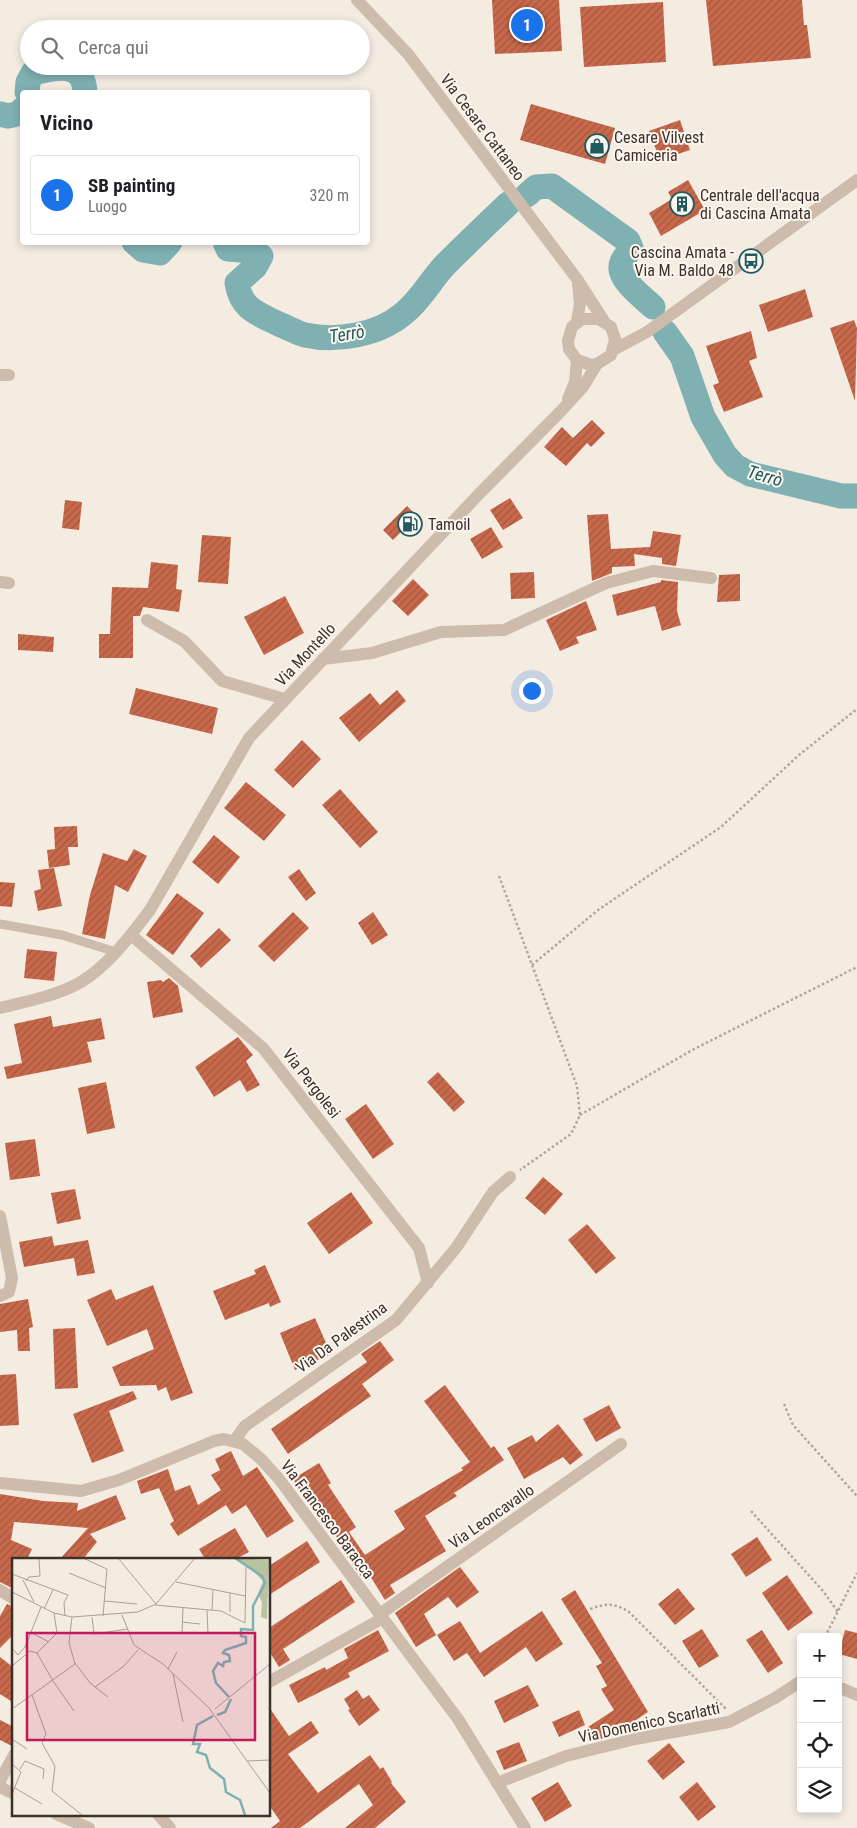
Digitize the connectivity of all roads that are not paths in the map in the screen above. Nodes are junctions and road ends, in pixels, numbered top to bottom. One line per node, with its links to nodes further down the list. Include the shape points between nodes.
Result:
1 (357, 0): 3 (street, Via Cesare Cattaneo, via 408,54)
2 (857, 180): 6 (street, Via Montello)
3 (577, 279): 4 (street, via 580,304); 5 (street, Via Cesare Cattaneo)
4 (577, 321): 5 (street, via 588,318); 8 (street, via 568,341)
5 (608, 324): 6 (street, via 628,332); 7 (street, via 615,339)
6 (647, 332): 7 (street, Via Montello)
7 (613, 350): 9 (street, Via Montello)
8 (576, 360): 9 (street); 10 (street, Via Montello, via 575,382)
9 (597, 364): 10 (street, Via Montello, via 583,387)
10 (560, 412): 13 (street, Via Montello)
11 (711, 578): 13 (street, via 653,571 606,583 504,630 441,632 372,653)
12 (147, 620): 14 (street, via 184,641 222,681)
13 (323, 660): 14 (street, Via Montello)
14 (286, 699): 16 (street, Via Montello, via 243,747 150,910)
15 (0, 924): 17 (lane, via 62,934)
16 (131, 935): 17 (street, Via Montello); 21 (street, Via Pergolesi, via 264,1048 418,1248)
17 (116, 952): 18 (street, Via Montello, via 82,982)
18 (0, 1008)
19 (510, 1177): 21 (street, Via Da Palestrina, via 493,1192)
20 (0, 1216): 22 (street, via 12,1278 9,1292)
21 (428, 1283): 23 (street, Via Da Palestrina, via 396,1320 245,1426)
22 (0, 1296)
23 (235, 1440): 25 (street, via 214,1441 119,1480 81,1491); 28 (street, Via Francesco Baracca, via 261,1459 279,1479)
24 (621, 1444): 28 (street, Via Leoncavallo)
25 (0, 1483)
26 (0, 1590): 27 (street)
27 (12, 1598)
28 (382, 1616): 29 (street, Via Leoncavallo); 35 (street, Via Francesco Baracca, via 458,1719)
29 (270, 1681)
30 (797, 1684): 35 (street, Via Domenico Scarlatti, via 730,1722 635,1739 566,1756)
31 (842, 1688): 32 (street)
32 (857, 1694)
33 (12, 1759): 34 (street)
34 (0, 1781)
35 (497, 1783): 42 (street, Via Francesco Baracca)
36 (0, 1787): 37 (street)
37 (12, 1793)
38 (61, 1816): 40 (street)
39 (160, 1816): 41 (street)
40 (89, 1828)
41 (170, 1828)
42 (525, 1828)

